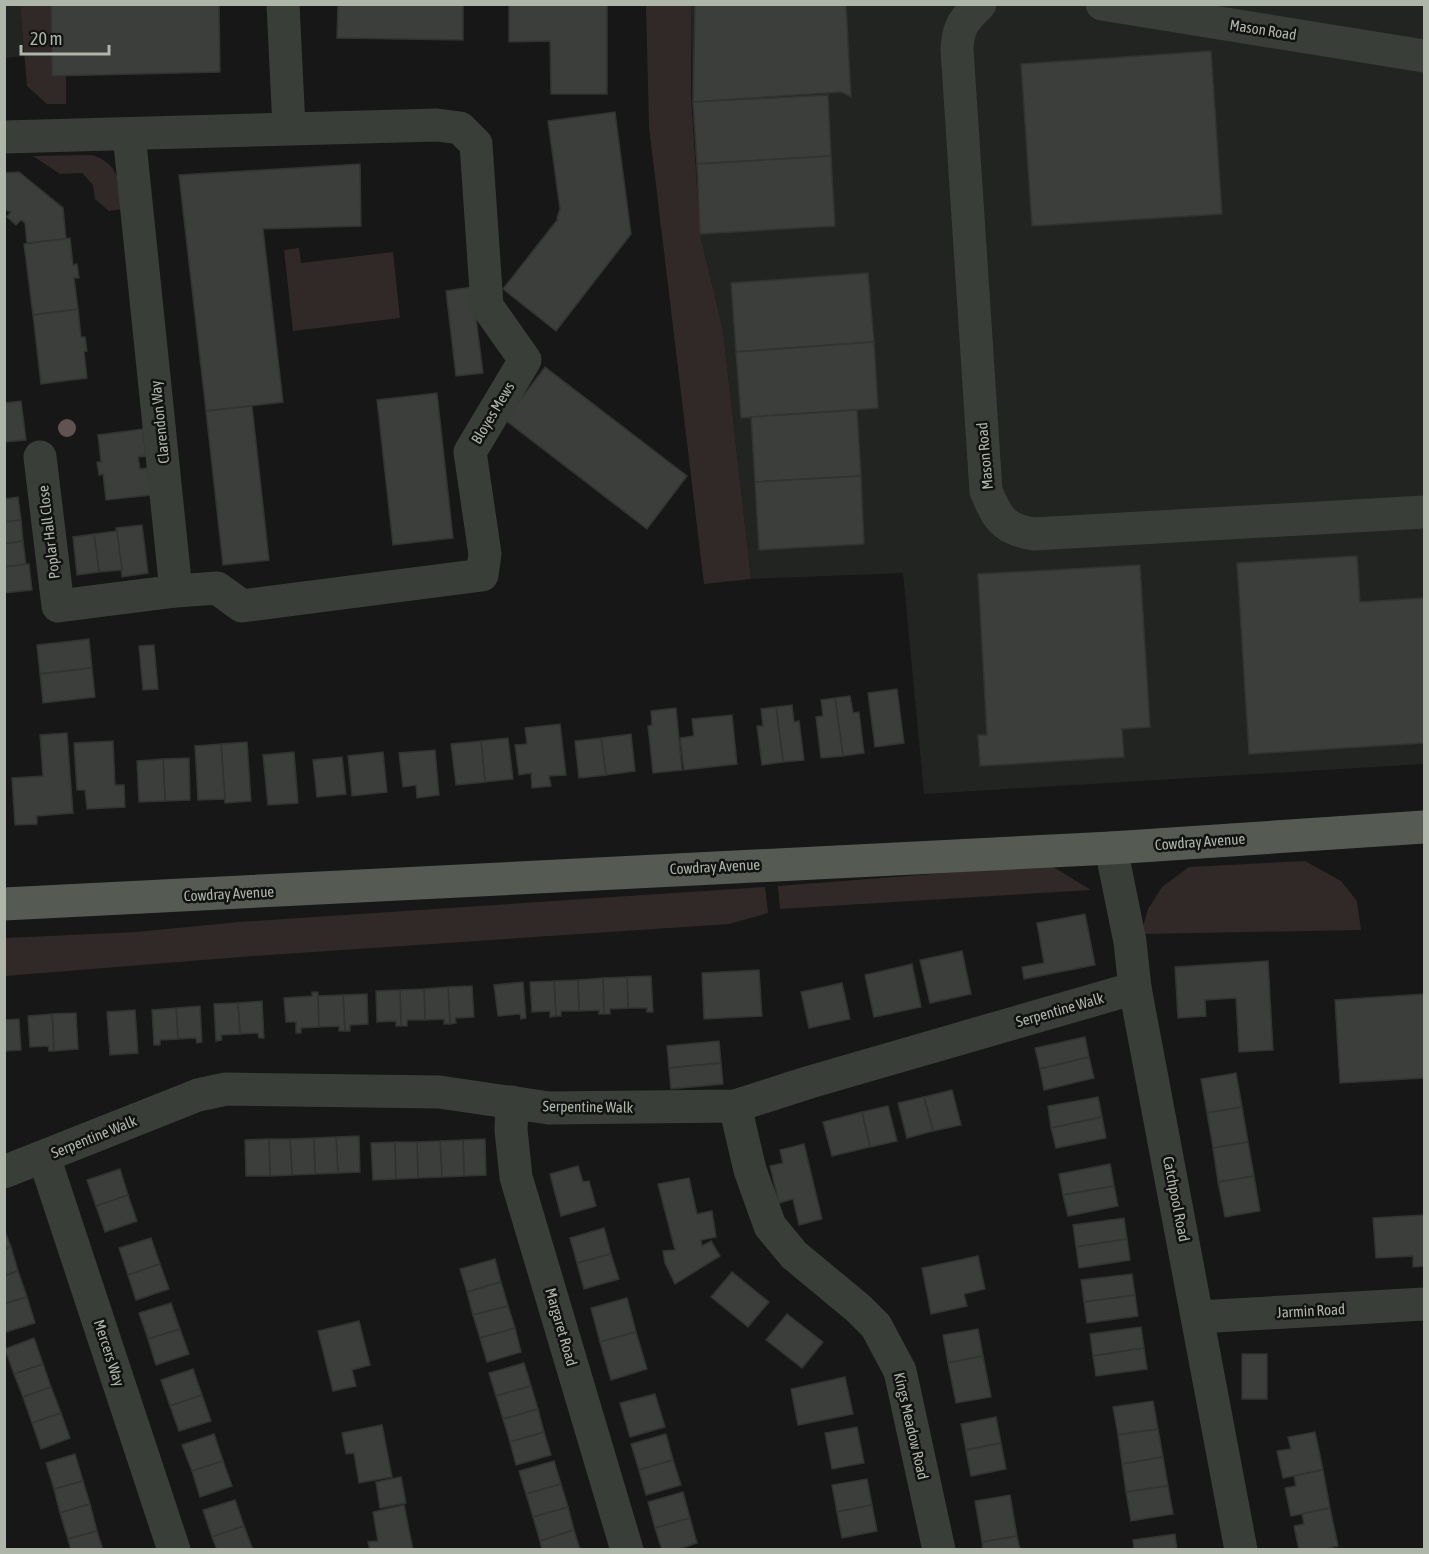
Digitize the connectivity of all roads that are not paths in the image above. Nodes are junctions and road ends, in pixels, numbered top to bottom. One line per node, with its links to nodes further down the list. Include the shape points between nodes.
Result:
1 (283, 4): 5 (street)
2 (980, 4): 9 (street, Mason Road, via 958,32 957,49 986,491 997,517 1018,531 1034,534)
3 (1102, 4): 4 (street, Mason Road)
4 (1425, 56)
5 (289, 128): 6 (street); 10 (street, Bloyes Mews, via 437,124 460,128 476,144 487,306 525,360 470,452 484,554 482,575 242,606 218,588)
6 (129, 134): 7 (street); 10 (street, Clarendon Way)
7 (4, 137)
8 (40, 457): 10 (street, Poplar Hall Close, via 58,606)
9 (1425, 512)
10 (176, 591)
11 (1425, 827): 12 (main road, Cowdray Avenue)
12 (1111, 848): 13 (main road, Cowdray Avenue); 14 (street, Catchpool Road)
13 (4, 904)
14 (1136, 988): 16 (street, Serpentine Walk); 20 (street, Catchpool Road)
15 (512, 1102): 16 (street, Serpentine Walk, via 549,1108); 17 (street, Serpentine Walk, via 439,1092 226,1089 198,1095); 22 (street, Margaret Road, via 516,1177)
16 (735, 1106): 23 (street, Kings Meadow Road, via 750,1170 770,1226 794,1255 876,1326 900,1371)
17 (44, 1156): 18 (street, Serpentine Walk); 21 (street, Mercers Way)
18 (4, 1173)
19 (1425, 1304): 20 (street, Jarmin Road)
20 (1198, 1317): 24 (street, Catchpool Road)
21 (174, 1550)
22 (627, 1550)
23 (939, 1550)
24 (1241, 1550)

